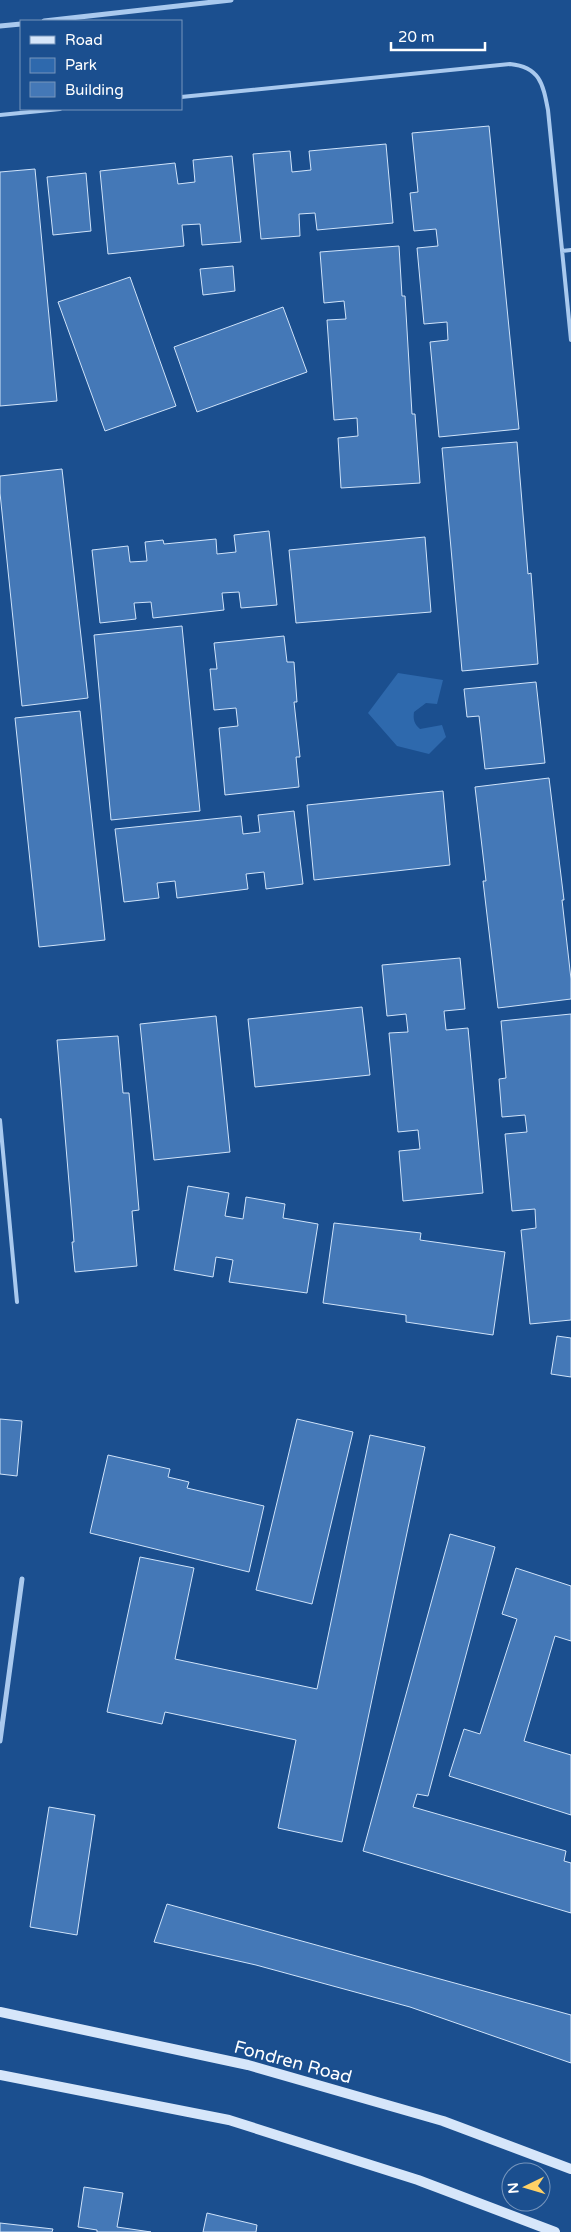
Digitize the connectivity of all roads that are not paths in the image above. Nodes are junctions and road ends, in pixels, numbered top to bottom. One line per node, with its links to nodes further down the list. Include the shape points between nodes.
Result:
1 (231, 0): 2 (street)
2 (53, 20)
3 (20, 24): 4 (street)
4 (0, 26)
5 (182, 97): 9 (lane, via 522,65 534,71 541,81 548,110)
6 (50, 110): 7 (lane)
7 (0, 115)
8 (571, 250): 9 (lane)
9 (562, 251): 10 (lane)
10 (571, 340)
11 (0, 1120): 12 (lane)
12 (17, 1302)
13 (22, 1579): 14 (street)
14 (0, 1741)
15 (0, 2012): 17 (main road, Fondren Road, via 248,2065 443,2120)
16 (0, 2075): 18 (main road, via 229,2120 418,2180)
17 (571, 2169)
18 (555, 2232)

